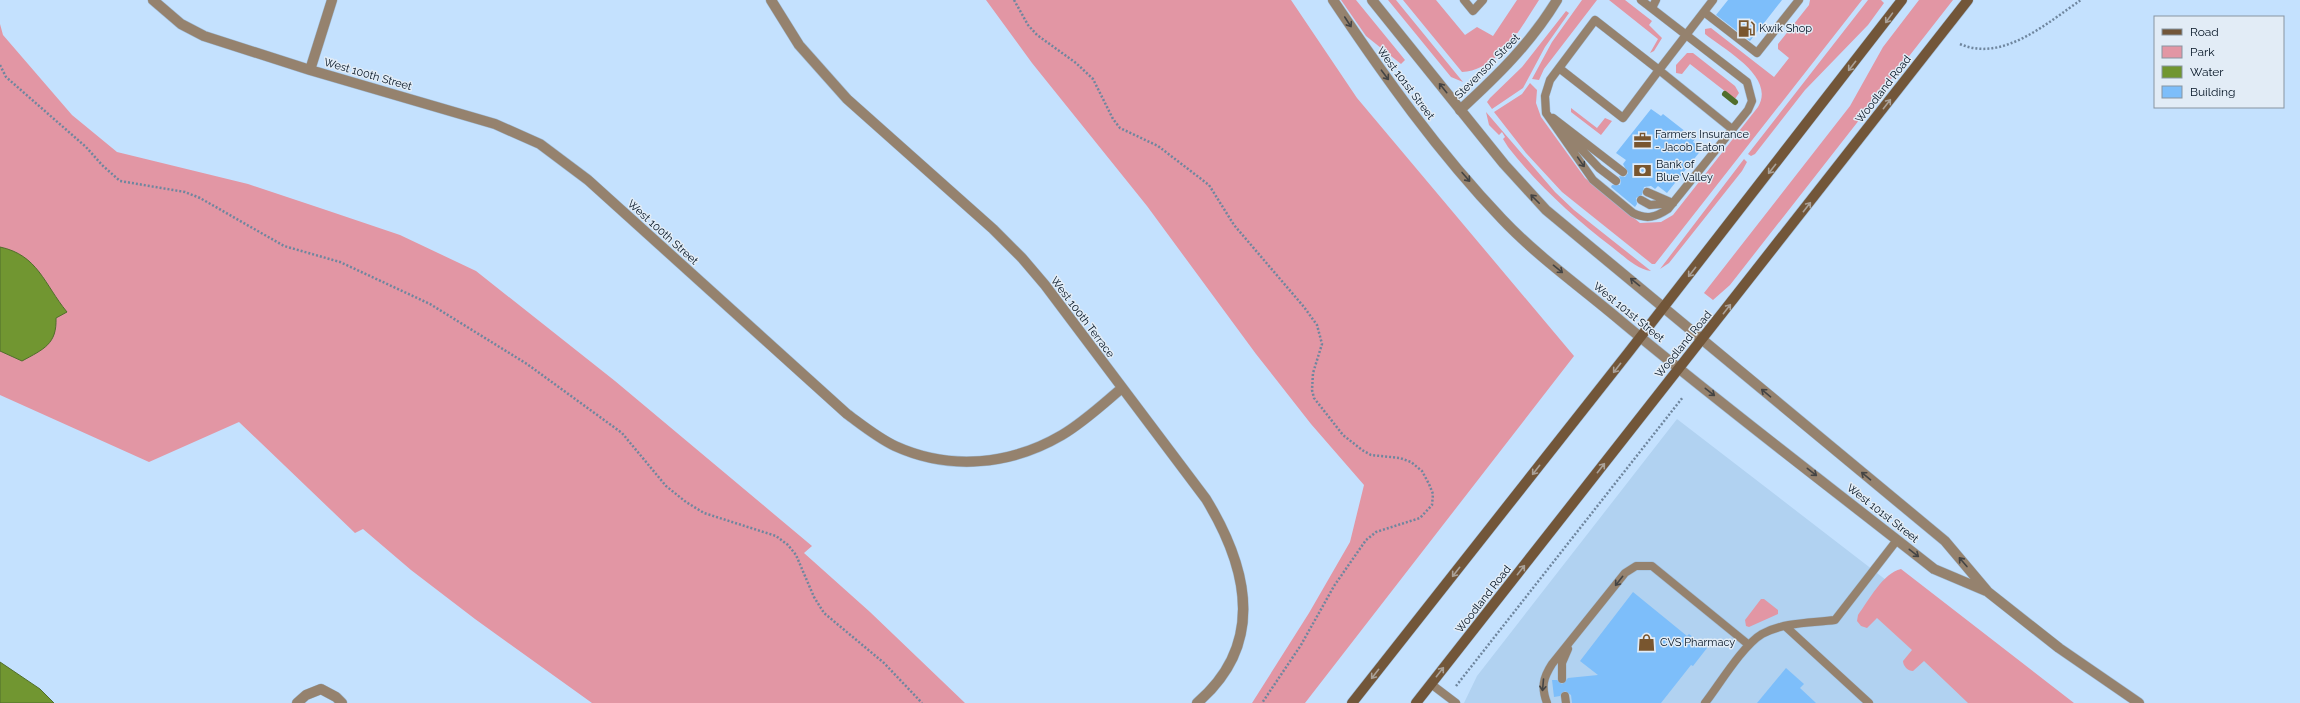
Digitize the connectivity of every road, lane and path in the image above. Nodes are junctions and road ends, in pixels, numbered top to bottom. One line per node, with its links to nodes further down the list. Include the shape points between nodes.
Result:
1 (153, 0): 23 (street, West 100th Street, via 181,24 204,36)
2 (332, 0): 23 (street)
3 (771, 0): 37 (street, West 100th Terrace, via 799,45 842,94 1022,258)
4 (1014, 0): 51 (path, via 1037,36 1076,63 1093,79 1120,128 1158,146 1209,185 1234,225 1304,307 1317,325 1322,344 1313,373 1314,398 1343,436 1372,454 1411,462 1422,471 1430,484 1433,494 1432,505 1420,518 1376,532 1366,540 1334,586 1301,645)
5 (1333, 0): 34 (street, West 101st Street, one-way to 34, via 1362,44 1438,146 1502,219 1534,250)
6 (1372, 0): 25 (street, West 101st Street, one-way to 6)
7 (1464, 0): 8 (lane, via 1473,11)
8 (1482, 0)
9 (1557, 0): 25 (street, Stevenson Street, via 1528,43)
10 (1641, 0): 17 (lane)
11 (1656, 0): 17 (lane)
12 (1713, 0): 18 (lane)
13 (1799, 0): 18 (lane, via 1757,53)
14 (1902, 0): 33 (main road, one-way to 33)
15 (1968, 0): 35 (main road, Woodland Road, one-way to 15)
16 (2081, 0): 20 (path, via 2031,33 2009,44 1970,48)
17 (1652, 8): 19 (lane)
18 (1704, 12): 19 (lane)
19 (1686, 35): 24 (lane); 27 (lane, via 1747,82 1752,101)
20 (1960, 44)
21 (0, 66): 49 (path, via 6,77 86,147 120,181 185,192 284,246 340,262 430,304 527,364 622,433 666,486 686,502 710,515 776,536 796,555 814,597 824,613 884,663)
22 (1559, 68): 24 (lane, via 1623,118); 24 (lane, via 1595,20); 26 (lane, via 1545,96)
23 (310, 70): 37 (street, West 100th Street, via 495,124 540,144 588,180 847,414 895,446 926,456 958,462 1010,457 1062,434 1085,419)
24 (1659, 70): 27 (lane)
25 (1460, 110): 33 (street, West 101st Street, one-way to 25, via 1546,210 1525,189)
26 (1546, 113): 28 (lane); 29 (lane, via 1599,168); 32 (lane, one-way to 32, via 1594,180 1633,213 1650,218 1660,214)
27 (1732, 129): 32 (lane)
28 (1623, 172)
29 (1616, 181)
30 (1647, 192): 32 (lane)
31 (1641, 200): 32 (lane, via 1650,205)
32 (1673, 203)
33 (1664, 308): 34 (main road); 35 (street, West 101st Street)
34 (1640, 337): 36 (street, West 101st Street); 52 (main road, one-way to 52)
35 (1702, 340): 36 (main road, Woodland Road); 40 (street, West 101st Street, one-way to 35, via 1945,541)
36 (1679, 368): 39 (street, West 101st Street, one-way to 39); 45 (main road, Woodland Road, one-way to 36)
37 (1122, 388): 50 (street, West 100th Terrace, via 1206,499 1222,526 1234,554 1243,606 1241,634 1234,657 1224,676)
38 (1683, 397): 46 (path)
39 (1897, 540): 40 (street, West 101st Street, one-way to 40, via 1934,569); 41 (lane, via 1835,620)
40 (1988, 592): 58 (street, West 101st Street, via 2059,648)
41 (1785, 626): 43 (lane, via 1762,634); 57 (lane)
42 (1571, 641): 43 (lane, one-way to 42, via 1652,566 1636,566 1625,573); 44 (lane, via 1562,663); 55 (lane, one-way to 55, via 1544,677 1543,692)
43 (1749, 645): 56 (lane)
44 (1562, 679)
45 (1431, 684): 46 (lane); 53 (main road, Woodland Road)
46 (1448, 697): 54 (lane)
47 (297, 703): 48 (street, via 306,695 321,690)
48 (342, 703)
49 (922, 703)
50 (1197, 703)
51 (1262, 703)
52 (1352, 703)
53 (1416, 703)
54 (1456, 703)
55 (1547, 703)
56 (1705, 703)
57 (1868, 703)
58 (2139, 703)

